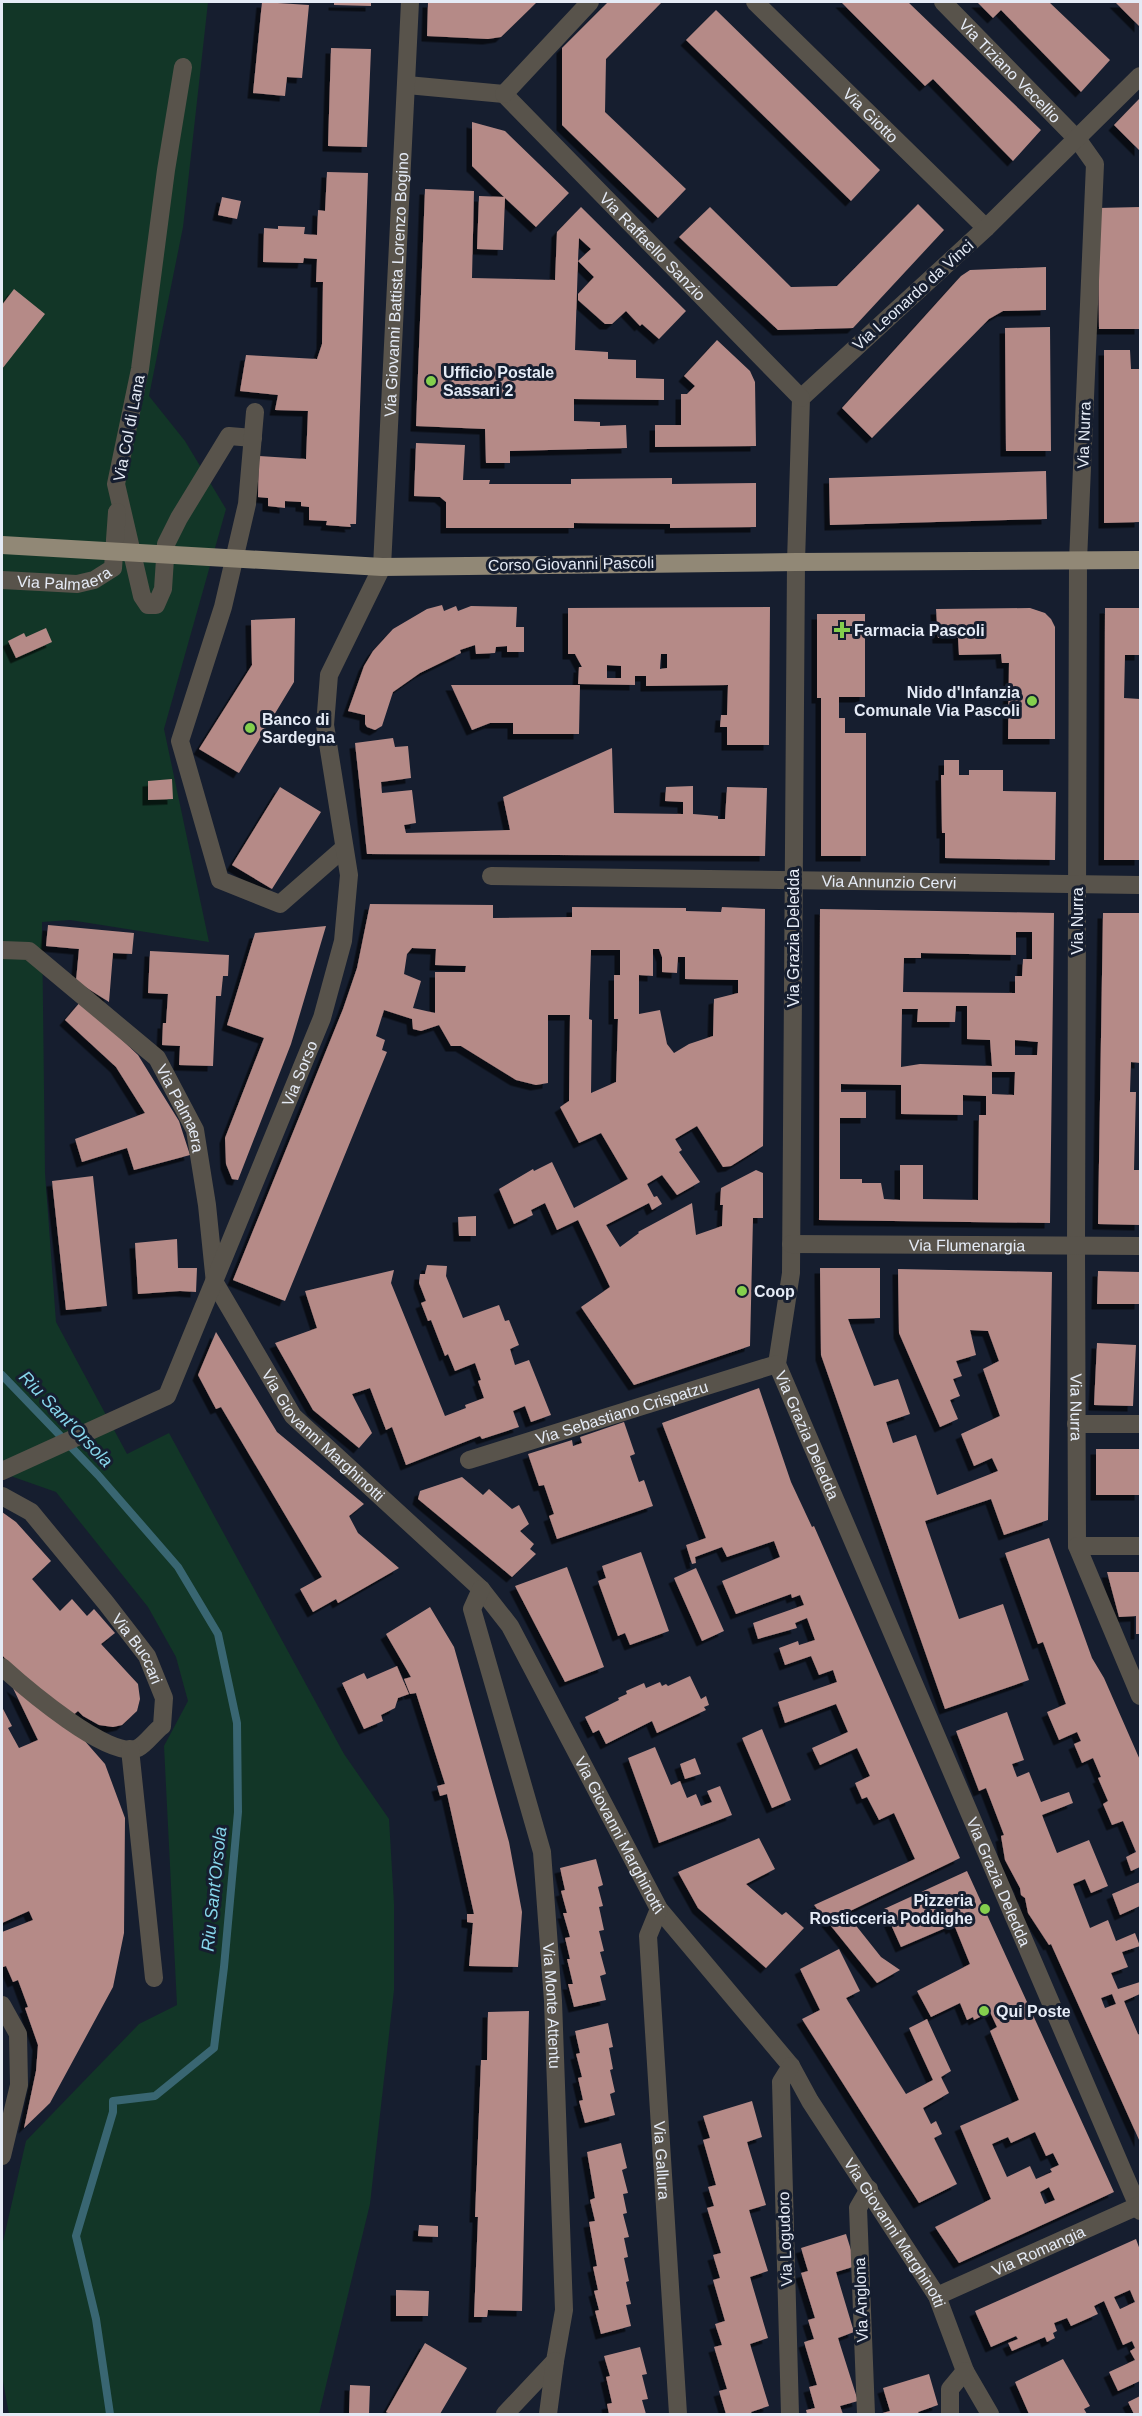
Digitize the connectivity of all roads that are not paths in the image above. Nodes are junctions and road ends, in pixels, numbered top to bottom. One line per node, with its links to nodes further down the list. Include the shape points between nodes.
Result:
1 (410, 2): 7 (street, Via Giovanni Battista Lorenzo Bogino)
2 (590, 2): 8 (street)
3 (755, 2): 10 (street, Via Giotto)
4 (943, 2): 9 (street, Via Tiziano Vecellio)
5 (183, 66): 14 (street, Via Col di Lana, via 140,369)
6 (1140, 76): 9 (street, Via Leonardo da Vinci)
7 (407, 85): 8 (street); 19 (street, Via Giovanni Battista Lorenzo Bogino)
8 (504, 94): 11 (street, Via Raffaello Sanzio)
9 (1078, 140): 10 (street, Via Leonardo da Vinci); 17 (street, Via Nurra, via 1095,164)
10 (986, 228): 11 (street, Via Leonardo da Vinci)
11 (801, 398): 18 (street)
12 (255, 412): 13 (street)
13 (253, 438): 14 (street, Via Col di Lana, via 229,436 179,518 166,544 163,589 156,605 148,605 142,596); 21 (street, via 247,504 224,607 180,741 220,880 280,904)
14 (116, 484): 20 (street, Via Palmaera, via 112,568 94,580 77,584)
15 (2, 546): 19 (main road, Corso Giovanni Pascoli)
16 (1140, 560): 17 (main road, Corso Giovanni Pascoli)
17 (1078, 561): 18 (main road, Corso Giovanni Pascoli); 24 (street, Via Nurra)
18 (795, 562): 19 (main road, Corso Giovanni Pascoli); 23 (street, Via Grazia Deledda)
19 (382, 567): 21 (street, Via Sorso, via 329,675 325,725)
20 (2, 580)
21 (345, 848): 30 (street, Via Sorso, via 349,875 343,941 322,1018)
22 (491, 876): 23 (street, Via Annunzio Cervi)
23 (793, 880): 24 (street, Via Annunzio Cervi); 27 (street, Via Grazia Deledda)
24 (1077, 884): 25 (street, Via Annunzio Cervi); 28 (street, Via Nurra)
25 (1140, 885)
26 (2, 950): 30 (street, Via Palmaera, via 29,951 157,1058 195,1130)
27 (791, 1244): 28 (street, Via Flumenargia); 31 (street, Via Grazia Deledda, via 791,1274)
28 (1076, 1245): 29 (street, Via Flumenargia); 32 (street, Via Nurra)
29 (1140, 1246)
30 (215, 1283): 35 (street, Via Sorso, via 167,1395); 39 (street, Via Giovanni Marghinotti, via 293,1416)
31 (777, 1364): 34 (street, Via Sebastiano Crispatzu); 49 (street, Via Grazia Deledda)
32 (1076, 1424): 33 (street); 37 (street, Via Nurra)
33 (1140, 1424)
34 (469, 1460)
35 (2, 1471)
36 (2, 1496): 42 (street, Via Buccari, via 31,1512 147,1656 164,1698 162,1726 137,1749)
37 (1077, 1546): 38 (street); 41 (street, Via Nurra)
38 (1140, 1546)
39 (481, 1589): 43 (street, Via Giovanni Marghinotti, via 510,1626); 51 (street, Via Monte Attentu, via 472,1609 542,1852 553,2001 564,2310)
40 (2, 1667): 42 (street, via 88,1735 121,1750)
41 (1140, 1696)
42 (130, 1749): 44 (street)
43 (659, 1909): 46 (street, Via Giovanni Marghinotti); 55 (street, Via Gallura, via 648,1936)
44 (154, 1978)
45 (2, 2005): 47 (street, via 18,2034 19,2085)
46 (791, 2066): 48 (street, Via Giovanni Marghinotti); 56 (street, Via Logudoro, via 781,2082)
47 (2, 2156)
48 (869, 2189): 50 (street, Via Giovanni Marghinotti); 57 (street, Via Anglona, via 858,2208)
49 (1140, 2208): 50 (street, Via Romangia)
50 (937, 2296): 52 (street, Via Giovanni Marghinotti)
51 (555, 2361): 53 (street); 54 (street, Via Monte Attentu)
52 (965, 2371): 58 (street, via 950,2389); 59 (street, Via Giovanni Marghinotti)
53 (505, 2415)
54 (548, 2415)
55 (678, 2415)
56 (790, 2415)
57 (866, 2415)
58 (950, 2415)
59 (990, 2415)

